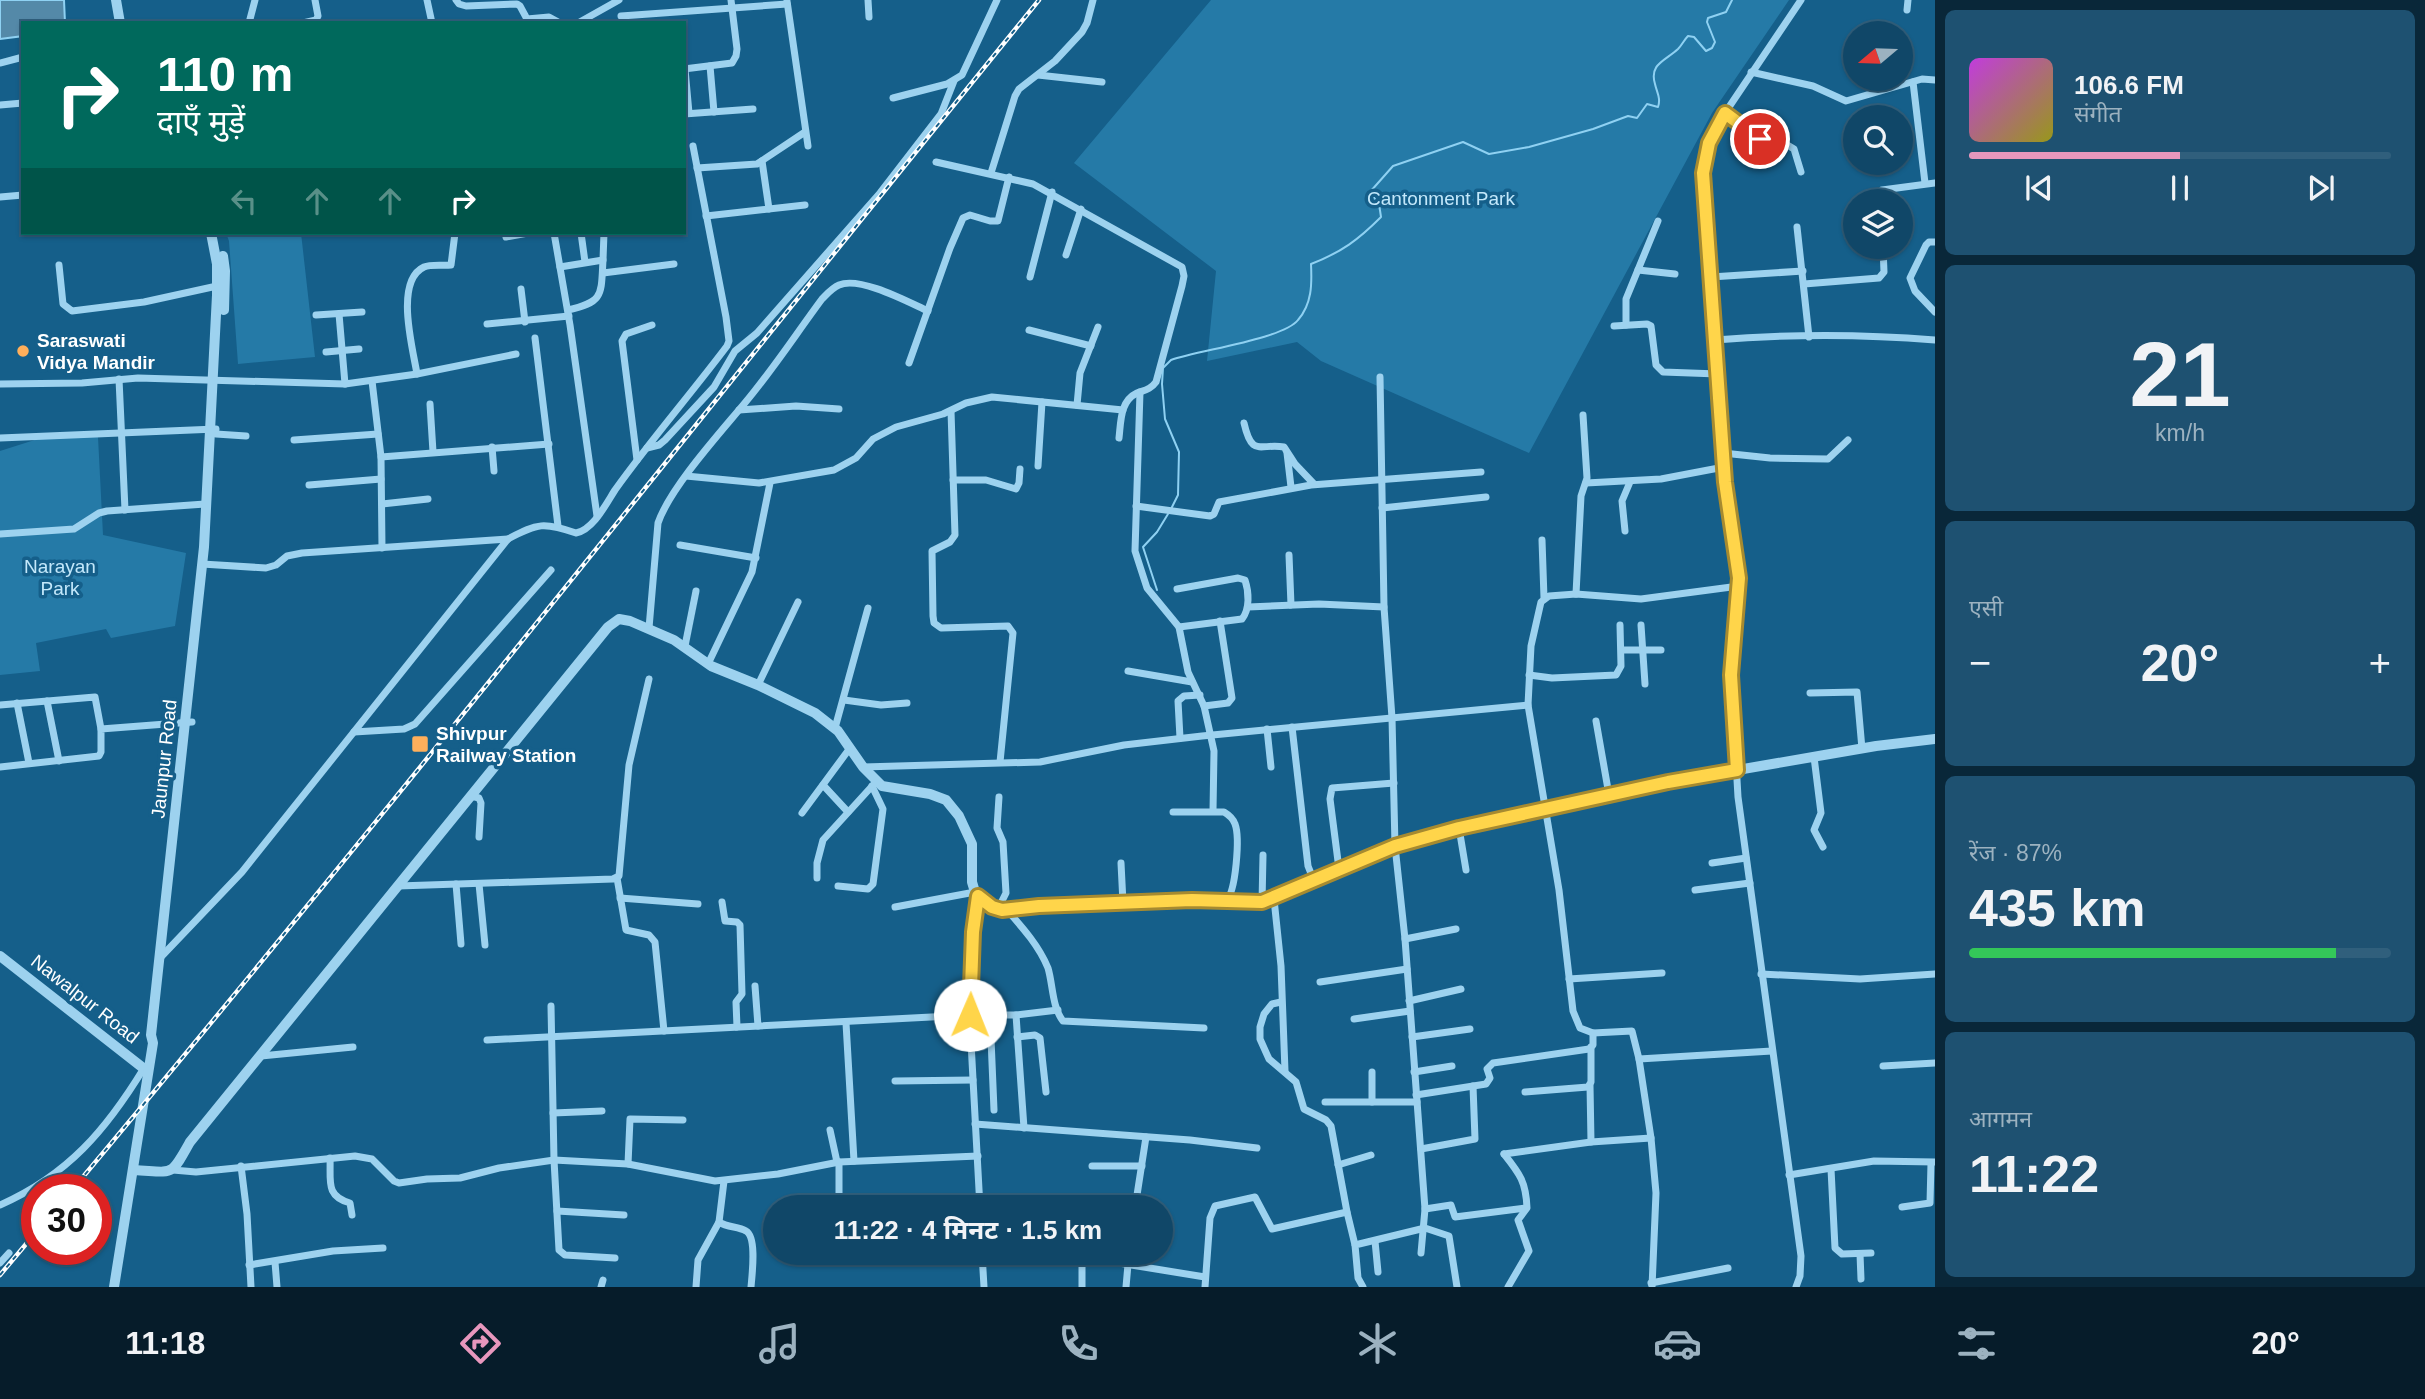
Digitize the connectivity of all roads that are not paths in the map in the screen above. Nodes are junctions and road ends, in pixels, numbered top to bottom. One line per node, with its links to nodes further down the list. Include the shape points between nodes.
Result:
1 (116, 0): 17 (street)
2 (255, 0): 18 (street)
3 (315, 0): 19 (street)
4 (427, 0): 20 (street)
5 (456, 0): 21 (street, via 466,6 517,4 527,19)
6 (619, 0): 16 (street); 22 (street)
7 (868, 0): 15 (street)
8 (997, 0): 30 (street)
9 (1093, 0): 28 (street, via 1082,33)
10 (1801, 0): 27 (street)
11 (1908, 0): 14 (street)
12 (787, 2): 13 (street); 41 (street)
13 (731, 3): 16 (street); 25 (street, via 736,56 732,63)
14 (1907, 10)
15 (869, 17)
16 (622, 19)
17 (120, 21)
18 (250, 21)
19 (317, 21)
20 (432, 21)
21 (556, 21)
22 (582, 21)
23 (21, 58): 24 (street)
24 (0, 63)
25 (710, 66): 26 (street); 38 (street)
26 (686, 69)
27 (1753, 69): 33 (street, via 1846,101); 39 (street)
28 (1037, 75): 31 (street); 48 (street, via 1015,96)
29 (1935, 80): 32 (street)
30 (954, 81): 34 (street); 138 (street, via 941,114 880,193 757,333 735,351 714,387 665,440)
31 (1102, 82)
32 (1913, 82): 50 (street)
33 (1881, 91)
34 (893, 98)
35 (21, 103): 36 (street)
36 (0, 105)
37 (752, 109): 38 (street)
38 (714, 112): 40 (street)
39 (1725, 113): 47 (street, via 1763,141 1779,140 1794,149); 83 (street, via 1709,143 1703,173)
40 (687, 114)
41 (805, 132): 42 (street); 44 (street)
42 (808, 145)
43 (686, 150): 46 (street, via 693,148)
44 (762, 161): 46 (street); 57 (street)
45 (936, 162): 48 (street)
46 (697, 168): 59 (street)
47 (1801, 172)
48 (991, 173): 49 (street)
49 (1009, 177): 53 (street); 87 (street, via 998,221 970,215 963,218)
50 (1926, 183): 51 (street); 52 (street)
51 (1935, 183)
52 (1888, 189)
53 (1052, 192): 58 (street); 82 (street)
54 (21, 195): 55 (street)
55 (0, 197)
56 (805, 205): 57 (street)
57 (769, 209): 59 (street)
58 (1081, 209): 71 (street); 118 (street, via 1184,271 1156,382)
59 (706, 216): 138 (street, via 729,344)
60 (1658, 220): 78 (street)
61 (1797, 227): 79 (street)
62 (211, 235): 85 (street)
63 (218, 235): 114 (street, via 225,271)
64 (455, 235): 110 (street, via 451,265 425,266 411,278 406,300)
65 (517, 235): 69 (street)
66 (554, 235): 77 (street)
67 (581, 235): 74 (street)
68 (604, 235): 73 (street)
69 (506, 237)
70 (1935, 242): 89 (street, via 1926,245 1910,278 1915,291)
71 (1066, 255)
72 (1883, 259): 84 (street, via 1879,278)
73 (603, 260): 74 (street); 80 (street)
74 (585, 262): 77 (street)
75 (674, 264): 80 (street)
76 (59, 265): 85 (street, via 63,304 72,311)
77 (560, 267): 90 (street)
78 (1638, 270): 81 (street); 97 (street, via 1626,299)
79 (1803, 271): 83 (street); 84 (street)
80 (603, 273): 90 (street, via 596,300)
81 (1675, 274)
82 (1030, 277)
83 (1711, 277): 102 (street)
84 (1804, 284): 100 (street)
85 (217, 286): 114 (street)
86 (521, 289): 93 (street)
87 (928, 311): 109 (street); 123 (street, via 886,292 840,284 822,299)
88 (362, 312): 91 (street)
89 (1935, 312)
90 (568, 313): 93 (street); 166 (street)
91 (339, 314): 92 (street); 106 (street)
92 (316, 315)
93 (525, 322): 94 (street)
94 (487, 324)
95 (652, 325): 143 (street, via 626,334 622,341)
96 (1614, 326): 97 (street)
97 (1626, 326): 111 (street, via 1651,326 1659,370)
98 (1098, 327): 104 (street)
99 (1029, 330): 104 (street)
100 (1809, 337): 102 (street); 103 (street)
101 (535, 338): 136 (street)
102 (1715, 340): 111 (street)
103 (1935, 340)
104 (1090, 346): 121 (street)
105 (359, 349): 106 (street)
106 (342, 350): 107 (street); 117 (street)
107 (326, 352)
108 (516, 354): 110 (street)
109 (909, 363)
110 (417, 374): 115 (street)
111 (1718, 374): 141 (street)
112 (1380, 377): 152 (street)
113 (119, 379): 114 (street); 116 (street); 129 (street)
114 (217, 379): 117 (street); 128 (street)
115 (372, 381): 117 (street); 130 (street)
116 (0, 384)
117 (345, 384)
118 (1140, 392): 124 (street, via 1130,397); 163 (street)
119 (1042, 402): 121 (street); 125 (street, via 992,397); 144 (street)
120 (430, 404): 140 (street)
121 (1076, 405): 124 (street)
122 (839, 409): 123 (street)
123 (739, 410): 149 (street)
124 (1123, 410): 133 (street)
125 (951, 411): 151 (street); 154 (street, via 879,436 856,458 834,470)
126 (1583, 415): 155 (street)
127 (1244, 423): 139 (street, via 1249,439 1259,447 1282,445)
128 (214, 431): 129 (street); 131 (street); 161 (street); 176 (street)
129 (121, 433): 132 (street); 165 (street)
130 (378, 434): 134 (street); 142 (street)
131 (246, 436)
132 (0, 438)
133 (1119, 438)
134 (294, 440)
135 (1849, 440): 141 (street, via 1828,458)
136 (550, 444): 137 (street); 167 (street)
137 (492, 447): 140 (street); 147 (street)
138 (647, 448): 143 (street)
139 (1286, 449): 156 (street); 158 (street)
140 (433, 452): 142 (street)
141 (1723, 453): 145 (street)
142 (381, 457): 150 (street)
143 (636, 460): 166 (street)
144 (1038, 466)
145 (1724, 467): 153 (street); 178 (street)
146 (1020, 468): 151 (street, via 1016,489 986,480)
147 (494, 471)
148 (1481, 472): 152 (street)
149 (686, 476): 154 (street); 192 (street, via 658,523)
150 (381, 479): 157 (street); 162 (street)
151 (953, 480): 228 (street, via 954,539 931,555 934,623 941,628 1011,628)
152 (1381, 480): 156 (street); 164 (street)
153 (1630, 482): 155 (street); 168 (street, via 1622,501)
154 (770, 483): 175 (street)
155 (1586, 483): 181 (street, via 1580,496)
156 (1314, 484): 158 (street)
157 (309, 485)
158 (1291, 488): 163 (street, via 1219,502 1213,516)
159 (1486, 497): 164 (street)
160 (428, 499): 162 (street)
161 (205, 504): 165 (street); 176 (street)
162 (382, 504): 173 (street)
163 (1136, 506): 191 (street, via 1135,551 1144,582)
164 (1382, 508): 186 (street)
165 (125, 510): 169 (street, via 99,513 82,526 65,531)
166 (597, 517): 167 (street, via 581,532)
167 (558, 526): 170 (street, via 533,526)
168 (1625, 531)
169 (0, 534)
170 (508, 539): 173 (street); 220 (street)
171 (1542, 540): 182 (street)
172 (680, 545): 175 (street)
173 (382, 548): 176 (street, via 291,554 271,567)
174 (1289, 555): 184 (street)
175 (756, 558): 197 (street)
176 (205, 564): 215 (street)
177 (551, 570): 220 (street, via 411,727)
178 (1739, 586): 181 (street, via 1641,599); 233 (street, via 1731,675)
179 (1177, 589): 185 (street, via 1243,578)
180 (696, 591): 193 (street)
181 (1576, 594): 182 (street)
182 (1544, 598): 199 (street, via 1533,632)
183 (798, 602): 203 (street)
184 (1291, 605): 185 (street); 186 (street)
185 (1248, 607): 188 (street, via 1242,619)
186 (1384, 607): 213 (street)
187 (868, 608): 207 (street)
188 (1220, 621): 191 (street); 212 (street, via 1232,698 1228,704)
189 (1620, 625): 194 (street)
190 (1641, 625): 195 (street)
191 (1179, 627): 201 (street)
192 (649, 628): 193 (street); 238 (street, via 625,619 614,621)
193 (685, 646): 197 (street)
194 (1622, 650): 195 (street); 199 (street, via 1616,674)
195 (1643, 650): 196 (street); 202 (street)
196 (1661, 650)
197 (708, 664): 203 (street)
198 (1128, 671): 201 (street)
199 (1529, 675): 211 (street)
200 (649, 679): 255 (street, via 629,765)
201 (1192, 682): 205 (street)
202 (1645, 684)
203 (758, 685): 217 (street)
204 (1810, 693): 225 (street, via 1857,692)
205 (1200, 695): 212 (street); 222 (street, via 1178,701)
206 (47, 701): 208 (street); 218 (street, via 95,697); 227 (street)
207 (844, 701): 209 (street); 217 (street)
208 (17, 703): 210 (street); 229 (street)
209 (907, 703)
210 (0, 705)
211 (1528, 705): 213 (street); 240 (street)
212 (1205, 706): 221 (street)
213 (1392, 718): 216 (street); 234 (street)
214 (1596, 721): 237 (street)
215 (189, 722): 218 (street); 278 (street)
216 (1292, 727): 219 (street); 257 (street, via 1308,866)
217 (835, 728): 224 (street)
218 (101, 729): 227 (street, via 99,756)
219 (1267, 729): 221 (street); 232 (street)
220 (354, 732): 278 (street, via 242,872)
221 (1212, 734): 222 (street); 241 (street)
222 (1180, 738): 228 (street, via 1040,762)
223 (1935, 739): 225 (street)
224 (850, 748): 231 (street); 236 (street)
225 (1862, 749): 226 (street)
226 (1814, 757): 233 (street); 248 (street, via 1821,813 1814,830)
227 (58, 761): 229 (street)
228 (1000, 762): 231 (street)
229 (29, 763): 230 (street)
230 (0, 767)
231 (863, 767): 235 (street)
232 (1271, 767)
233 (1737, 770): 237 (street); 250 (street)
234 (1394, 783): 247 (street); 253 (street, via 1332,788 1329,799)
235 (874, 784): 242 (street); 262 (street, via 883,809 873,884 868,888); 264 (street, via 938,796 953,807 972,844)
236 (823, 785): 242 (street); 244 (street)
237 (1609, 795): 240 (street)
238 (471, 796): 246 (street, via 481,803); 261 (street)
239 (999, 797): 273 (street, via 997,828 1003,842 1006,893)
240 (1546, 808): 245 (street); 284 (street)
241 (1213, 811): 243 (street); 267 (street, via 1229,815 1236,831 1232,895)
242 (848, 812): 256 (street, via 823,840)
243 (1173, 812)
244 (802, 813)
245 (1459, 828): 247 (street); 254 (street)
246 (479, 837)
247 (1395, 846): 253 (street); 275 (street)
248 (1823, 847)
249 (1263, 855): 269 (street)
250 (1746, 858): 252 (street); 258 (street)
251 (1121, 863): 270 (street)
252 (1712, 863)
253 (1339, 869): 257 (street)
254 (1465, 870)
255 (617, 878): 260 (street); 265 (street)
256 (817, 878)
257 (1314, 881): 266 (street)
258 (1750, 883): 263 (street); 282 (street)
259 (456, 884): 260 (street); 261 (street); 276 (street)
260 (479, 884): 277 (street)
261 (398, 886): 311 (street)
262 (838, 886)
263 (1695, 890)
264 (976, 894): 272 (street); 273 (street); 293 (street)
265 (620, 898): 271 (street); 302 (street, via 625,930 649,935 655,943)
266 (1274, 899): 269 (street); 289 (street)
267 (1226, 901): 269 (street); 270 (street)
268 (722, 902): 299 (street, via 725,921 740,925 742,993 736,1002)
269 (1262, 902)
270 (1123, 903): 273 (street)
271 (698, 904)
272 (895, 907)
273 (1003, 909): 291 (street, via 1026,930 1044,959)
274 (1456, 929): 275 (street)
275 (1405, 939): 280 (street)
276 (461, 944)
277 (485, 945)
278 (163, 955): 316 (street, via 156,1036)
279 (0, 956): 316 (street, Nawalpur Road)
280 (1407, 969): 285 (street); 288 (street)
281 (1662, 973): 284 (street)
282 (1761, 974): 283 (street, via 1860,979); 310 (street)
283 (1935, 974)
284 (1569, 979): 303 (street, via 1575,1019 1580,1028)
285 (1320, 982)
286 (755, 986): 298 (street)
287 (1461, 989): 288 (street)
288 (1409, 1001): 292 (street)
289 (1281, 1002): 317 (street); 317 (street, via 1267,1008 1259,1039 1269,1059)
290 (551, 1006): 304 (street)
291 (1058, 1010): 295 (street); 300 (street, via 1068,1022)
292 (1410, 1011): 296 (street); 306 (street)
293 (970, 1015): 294 (street); 297 (street); 320 (street)
294 (990, 1015): 295 (street); 329 (street)
295 (1016, 1015): 305 (street)
296 (1353, 1019)
297 (846, 1023): 298 (street); 345 (street)
298 (758, 1026): 299 (street)
299 (737, 1027): 302 (street)
300 (1204, 1028)
301 (1470, 1029): 306 (street)
302 (664, 1031): 304 (street)
303 (1593, 1033): 309 (street); 312 (street, via 1629,1029)
304 (552, 1037): 307 (street); 331 (street)
305 (1017, 1037): 324 (street, via 1035,1034 1040,1038); 334 (street)
306 (1412, 1037): 319 (street)
307 (487, 1040)
308 (353, 1047): 311 (street)
309 (1591, 1047): 322 (street); 323 (street, via 1493,1063 1487,1069 1489,1082)
310 (1772, 1051): 312 (street); 356 (street)
311 (261, 1056): 354 (street, via 190,1142)
312 (1639, 1059): 337 (street)
313 (1935, 1063): 315 (street)
314 (1452, 1066): 319 (street)
315 (1883, 1066)
316 (146, 1069): 355 (street); 361 (street, via 75,1158 42,1183)
317 (1285, 1071): 349 (street, via 1296,1082 1304,1109 1331,1126)
318 (1372, 1072): 328 (street)
319 (1414, 1072): 326 (street)
320 (973, 1080): 321 (street); 333 (street)
321 (895, 1081)
322 (1590, 1085): 325 (street); 338 (street)
323 (1473, 1086): 326 (street); 340 (street, via 1475,1139)
324 (1046, 1092)
325 (1525, 1092)
326 (1416, 1098): 328 (street); 340 (street)
327 (1325, 1102): 328 (street)
328 (1372, 1102)
329 (994, 1110)
330 (602, 1111): 331 (street)
331 (553, 1113): 344 (street)
332 (683, 1120): 348 (street, via 630,1119)
333 (975, 1124): 334 (street); 342 (street)
334 (1024, 1128): 336 (street)
335 (830, 1130): 346 (street)
336 (1146, 1137): 339 (street); 352 (street)
337 (1651, 1138): 338 (street); 390 (street, via 1656,1193)
338 (1591, 1142): 363 (street, via 1504,1154 1523,1180)
339 (1257, 1149)
340 (1421, 1149): 364 (street)
341 (1371, 1155): 349 (street)
342 (978, 1156): 345 (street); 359 (street)
343 (330, 1158): 344 (street, via 368,1157 399,1183 460,1178); 350 (street); 367 (street, via 332,1190 338,1199 350,1203)
344 (554, 1160): 348 (street); 365 (street)
345 (855, 1161): 346 (street)
346 (838, 1162): 357 (street); 358 (street)
347 (1933, 1163): 353 (street, via 1885,1161); 362 (street, via 1930,1203)
348 (628, 1164): 357 (street)
349 (1338, 1165): 366 (street)
350 (241, 1166): 354 (street); 381 (street)
351 (1092, 1166): 352 (street)
352 (1142, 1166): 360 (street)
353 (1831, 1169): 356 (street); 377 (street, via 1835,1248 1842,1255)
354 (173, 1170): 355 (street)
355 (134, 1171): 391 (street)
356 (1789, 1175): 403 (street, via 1801,1256)
357 (724, 1181): 369 (street)
358 (839, 1195)
359 (980, 1195)
360 (1137, 1195)
361 (0, 1205)
362 (1902, 1207)
363 (1527, 1208): 364 (street, via 1455,1217 1451,1205); 402 (street, via 1518,1220 1529,1251)
364 (1425, 1209): 370 (street)
365 (557, 1211): 368 (street); 378 (street, via 562,1254)
366 (1346, 1212): 372 (street); 388 (street, via 1272,1229 1255,1197 1215,1206)
367 (352, 1215)
368 (624, 1215)
369 (719, 1222): 394 (street, via 698,1260); 395 (street, via 751,1234)
370 (1425, 1228): 371 (street); 375 (street); 401 (street, via 1449,1236)
371 (1375, 1241): 372 (street); 387 (street)
372 (1355, 1245): 400 (street)
373 (383, 1248): 379 (street)
374 (9, 1253): 380 (street)
375 (1421, 1253)
376 (1871, 1253): 377 (street)
377 (1860, 1254): 389 (street)
378 (615, 1258)
379 (275, 1262): 381 (street); 393 (street)
380 (0, 1263)
381 (248, 1265): 392 (street)
382 (983, 1265): 396 (street)
383 (1082, 1265): 397 (street)
384 (1127, 1265): 398 (street)
385 (1133, 1265): 388 (street)
386 (1728, 1268): 390 (street)
387 (1378, 1272)
388 (1205, 1277): 399 (street)
389 (1861, 1279)
390 (1652, 1285)
391 (114, 1287)
392 (251, 1287)
393 (277, 1287)
394 (696, 1287)
395 (751, 1287)
396 (984, 1287)
397 (1082, 1287)
398 (1126, 1287)
399 (1205, 1287)
400 (1363, 1287)
401 (1457, 1287)
402 (1508, 1287)
403 (1796, 1287)

